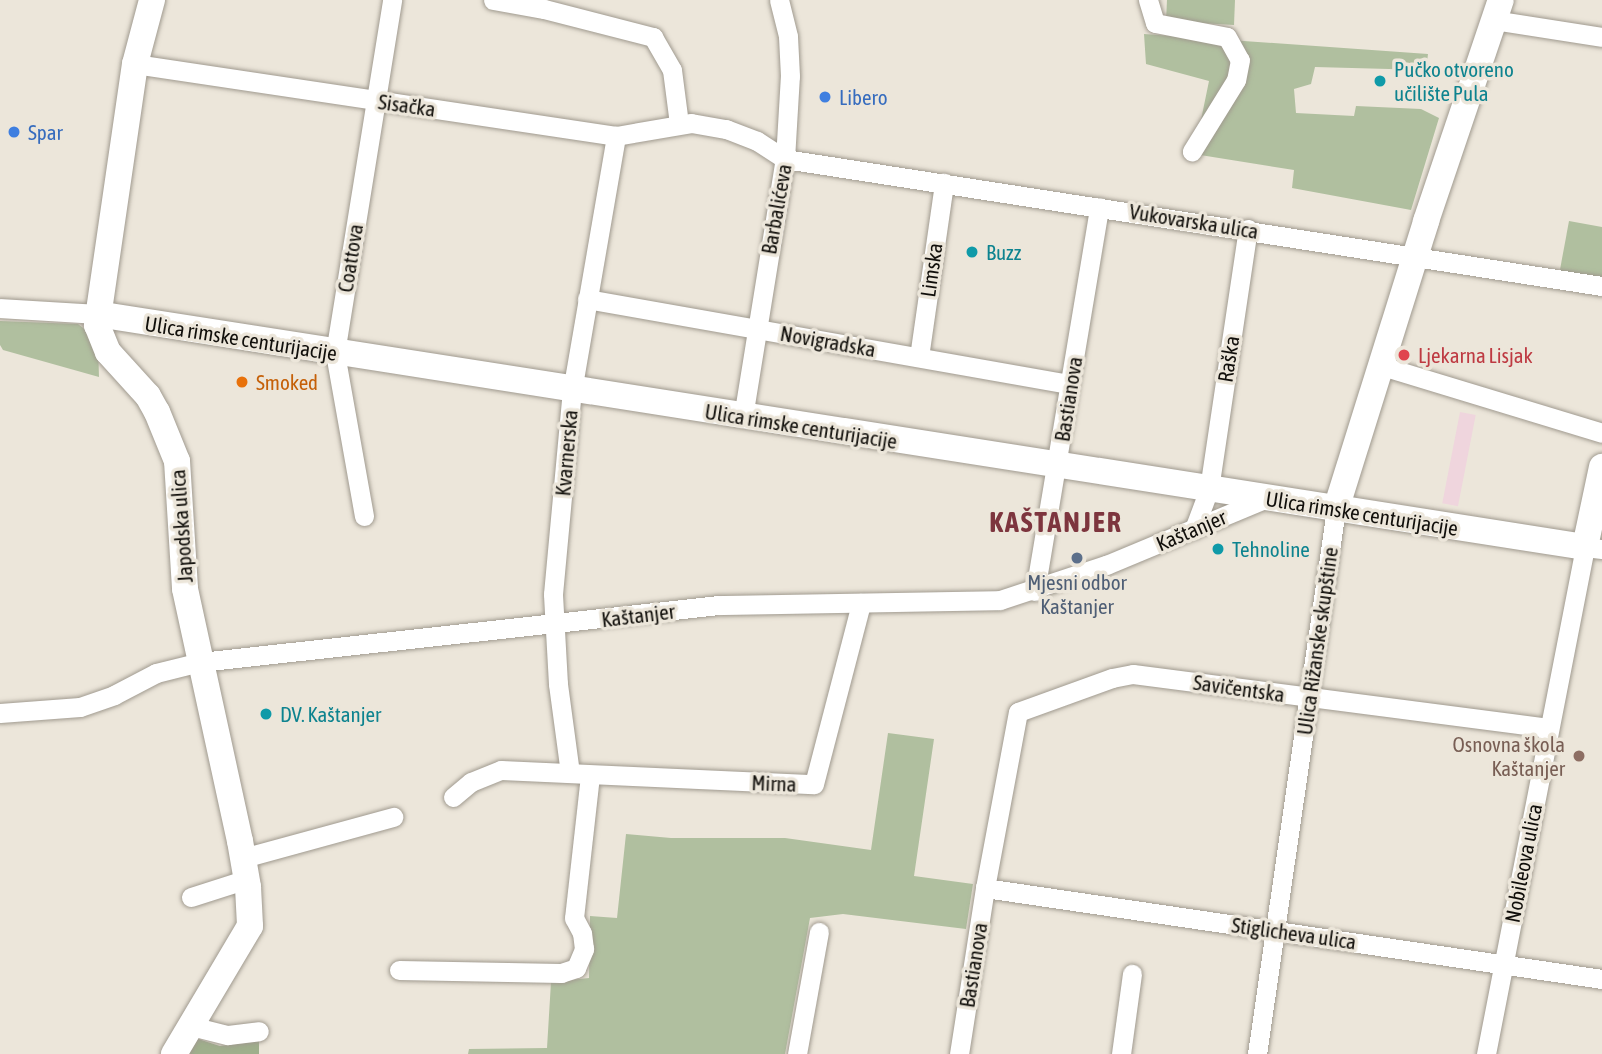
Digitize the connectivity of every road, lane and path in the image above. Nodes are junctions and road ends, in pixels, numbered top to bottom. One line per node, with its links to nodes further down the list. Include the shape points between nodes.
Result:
1 (152, 0): 8 (street, Japodska ulica)
2 (392, 0): 9 (street, Coattova)
3 (493, 0): 10 (street, via 653,37 672,70)
4 (779, 0): 13 (street, Barbalićeva, via 788,36 790,76)
5 (1149, 0): 12 (street, via 1155,23 1227,37 1240,60 1236,80)
6 (1497, 10): 7 (street); 17 (street, Ulica Rižanske skupštine)
7 (1602, 37)
8 (135, 64): 9 (street, Sisačka); 21 (street, Japodska ulica)
9 (376, 100): 11 (street, Sisačka); 23 (street, Coattova)
10 (679, 124): 11 (street, Sisačka); 13 (street, Sisačka, via 726,129)
11 (616, 136): 19 (street, Kvarnerska)
12 (1192, 151)
13 (785, 159): 14 (street, Vukovarska ulica); 22 (street, Barbalićeva)
14 (944, 183): 15 (street, Vukovarska ulica); 24 (street, Limska)
15 (1099, 207): 16 (street, Vukovarska ulica); 26 (street, Bastianova)
16 (1248, 229): 17 (street, Vukovarska ulica); 32 (street, Raška)
17 (1416, 256): 18 (street, Vukovarska ulica); 25 (street, Ulica Rižanske skupštine)
18 (1602, 286)
19 (587, 299): 22 (street, Novigradska); 27 (street, Kvarnerska)
20 (0, 309): 21 (street, Ulica rimske centurijacije)
21 (97, 314): 23 (street, Ulica rimske centurijacije); 41 (street, Japodska ulica, via 108,352 148,396 177,461 182,567)
22 (756, 328): 24 (street, Novigradska); 28 (street, Barbalićeva)
23 (335, 353): 27 (street, Ulica rimske centurijacije); 35 (street, Coattova)
24 (919, 357): 26 (street, Novigradska)
25 (1382, 366): 29 (street); 34 (street, Ulica Rižanske skupštine)
26 (1069, 384): 30 (street, Bastianova)
27 (572, 391): 28 (street, Ulica rimske centurijacije); 40 (street, Kvarnerska)
28 (743, 417): 30 (street, Ulica rimske centurijacije)
29 (1602, 433)
30 (1057, 466): 32 (street, Ulica rimske centurijacije); 38 (street, Bastianova)
31 (1602, 467): 37 (street, Nobileova ulica)
32 (1209, 489): 33 (street, Ulica rimske centurijacije); 36 (street, Raška)
33 (1267, 498): 34 (street, Ulica rimske centurijacije); 36 (street, Kaštanjer)
34 (1336, 509): 37 (street, Ulica rimske centurijacije); 42 (street, Ulica Rižanske skupštine)
35 (364, 516)
36 (1194, 529): 38 (street, Kaštanjer)
37 (1593, 548): 45 (street, Nobileova ulica)
38 (1035, 591): 39 (street, Kaštanjer, via 995,601)
39 (861, 603): 40 (street, Kaštanjer, via 719,605); 46 (street, Mirna, via 814,785)
40 (553, 625): 41 (street, Kaštanjer); 46 (street, Kvarnerska)
41 (200, 663): 44 (street, Kaštanjer, via 156,674 80,707); 49 (street, Japodska ulica)
42 (1309, 697): 43 (street, Savičentska, via 1133,674); 45 (street, Savičentska); 52 (street, Ulica Rižanske skupštine)
43 (1018, 712): 50 (street, Bastianova)
44 (0, 713)
45 (1549, 728): 54 (street, Nobileova ulica)
46 (580, 774): 47 (street, Mirna, via 500,770 471,782); 55 (street, via 574,918 584,949 576,968 561,972)
47 (453, 797)
48 (393, 817): 49 (street)
49 (245, 869): 51 (street); 58 (street, Japodska ulica, via 250,926)
50 (985, 888): 52 (street, Stiglicheva ulica); 62 (street, Bastianova)
51 (191, 897)
52 (1275, 930): 54 (street, Stiglicheva ulica); 64 (street, Ulica Rižanske skupštine)
53 (819, 932): 61 (street)
54 (1504, 964): 57 (street, Stiglicheva ulica); 65 (street, Nobileova ulica)
55 (399, 970)
56 (1132, 974): 63 (street)
57 (1602, 979)
58 (191, 1027): 59 (street, via 228,1035); 60 (street, Japodska ulica)
59 (259, 1031)
60 (174, 1054)
61 (797, 1054)
62 (959, 1054)
63 (1121, 1054)
64 (1257, 1054)
65 (1486, 1054)

